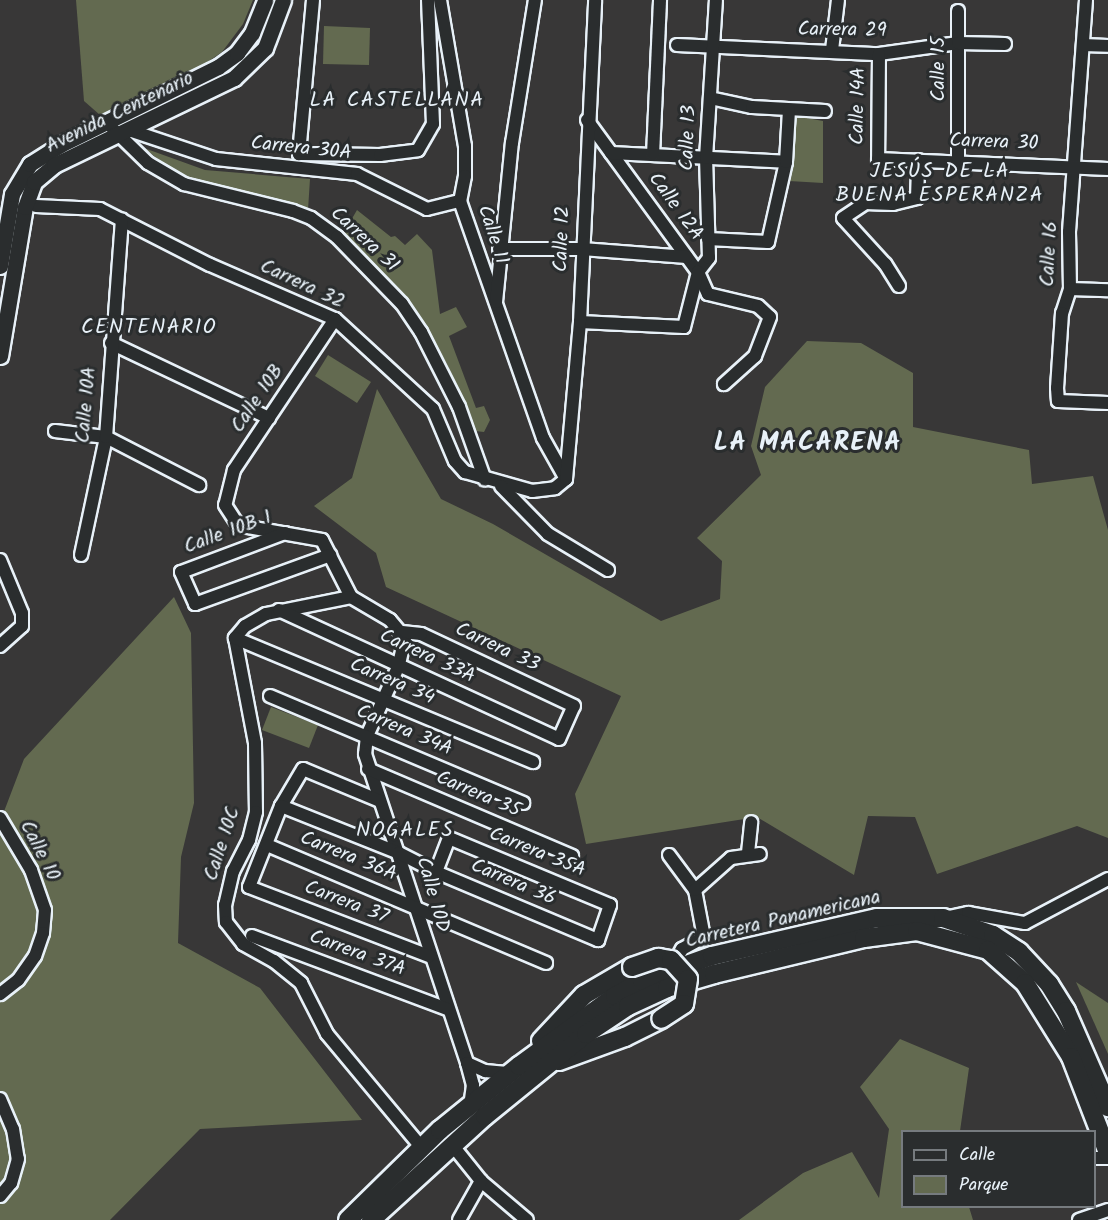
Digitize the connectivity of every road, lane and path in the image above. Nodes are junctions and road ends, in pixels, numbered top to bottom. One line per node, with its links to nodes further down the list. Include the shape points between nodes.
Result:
1 (265, 0): 25 (main road, Avenida Centenario, via 252,33 228,60)
2 (284, 0): 26 (main road, Avenida Centenario, via 274,33 251,65 220,87)
3 (313, 0): 4 (street, via 299,154 403,155 418,150 427,138 433,116)
4 (428, 0)
5 (440, 0): 38 (street, Calle 11, via 465,146)
6 (535, 0): 42 (street)
7 (595, 0): 24 (street, Calle 12)
8 (660, 0): 29 (street, Calle 12A)
9 (716, 0): 18 (street, Calle 13)
10 (838, 0): 19 (street)
11 (1086, 0): 16 (street, Calle 16)
12 (958, 11): 13 (street, Calle 15)
13 (958, 43): 14 (street, Carrera 29); 20 (street, Carrera 29); 34 (street, Calle 15)
14 (1005, 44)
15 (677, 45): 18 (street, Carrera 29)
16 (1083, 45): 17 (street); 35 (street, Calle 16)
17 (1108, 46)
18 (713, 48): 19 (street, Carrera 29); 21 (street, Calle 13)
19 (832, 51): 20 (street, Carrera 29)
20 (879, 54): 31 (street, Calle 14A)
21 (710, 98): 22 (street); 30 (street, Calle 13)
22 (789, 110): 23 (street); 33 (street)
23 (825, 111)
24 (587, 120): 27 (street, Calle 12A); 43 (street, Calle 12)
25 (107, 124): 26 (street, Carrera 30A); 28 (main road, Avenida Centenario)
26 (126, 133): 36 (main road, Avenida Centenario); 38 (street, Carrera 30A, via 216,159 357,174 427,209); 63 (street, Carrera 31, via 148,163 184,184 293,211 338,237 402,304 421,332)
27 (611, 153): 29 (street); 44 (street, Calle 12A)
28 (40, 154): 36 (main road); 45 (main road, Avenida Centenario, via 20,177 12,194)
29 (653, 155): 30 (street)
30 (706, 158): 33 (street); 41 (street, Calle 13)
31 (878, 159): 32 (street, Carrera 30)
32 (918, 160): 34 (street, Carrera 30); 47 (street, via 917,198 893,204 865,203 843,218 885,264)
33 (786, 162): 41 (street, via 768,242)
34 (958, 162): 35 (street, Carrera 30)
35 (1074, 166): 37 (street, Carrera 30); 48 (street, Calle 16)
36 (49, 169): 54 (main road, Avenida Centenario, via 29,192)
37 (1108, 169)
38 (460, 201): 50 (street, Calle 11)
39 (36, 206): 40 (street, Carrera 32, via 100,209)
40 (122, 220): 51 (street, Carrera 32); 53 (street, Calle 10A)
41 (708, 239): 46 (street, Calle 13, via 709,258)
42 (499, 249): 43 (street); 50 (street)
43 (582, 249): 44 (street); 52 (street, Calle 12)
44 (687, 257): 46 (street, Calle 12A)
45 (0, 266)
46 (698, 272): 52 (street, Calle 12A, via 684,327); 55 (street, via 712,298 758,306 770,317 755,356)
47 (899, 286)
48 (1070, 289): 49 (street); 56 (street, Calle 16, via 1062,313 1058,401)
49 (1108, 290)
50 (495, 309): 60 (street, Calle 11)
51 (335, 320): 57 (street, Calle 10B); 63 (street, Carrera 32, via 433,409 459,467)
52 (580, 322): 61 (street, Calle 12)
53 (111, 343): 57 (street); 59 (street, Calle 10A)
54 (0, 356)
55 (724, 384)
56 (1108, 403)
57 (268, 418): 65 (street, Calle 10B, via 234,470 225,505 236,522)
58 (55, 430): 59 (street)
59 (106, 437): 64 (street); 66 (street, Calle 10A)
60 (543, 438): 61 (street, via 552,445); 62 (street, Calle 11)
61 (569, 445): 62 (street, Calle 12)
62 (566, 479): 63 (street, via 545,491)
63 (493, 482): 69 (street, via 548,534)
64 (199, 485)
65 (289, 532): 67 (street, via 322,540); 67 (street, Calle 10B 1, via 181,572 195,604)
66 (81, 555)
67 (330, 555): 70 (street)
68 (0, 560): 74 (street, via 22,619 17,632)
69 (608, 570)
70 (351, 597): 71 (street); 72 (street, Carrera 33, via 390,620)
71 (279, 610): 73 (street, via 245,626); 75 (street, Carrera 33A)
72 (404, 635): 75 (street, Calle 10D); 79 (street, Carrera 33, via 421,634 574,706)
73 (235, 638): 77 (street, Carrera 34); 110 (street, Calle 10C, via 255,743 256,812 249,840 233,871 225,905 226,922 243,944 274,961 301,983 327,1034)
74 (0, 646)
75 (399, 665): 77 (street, Calle 10D); 79 (street, Carrera 33A)
76 (270, 696): 78 (street, Carrera 34A)
77 (384, 700): 78 (street, Calle 10D); 80 (street, Carrera 34)
78 (367, 736): 81 (street, Calle 10D); 83 (street, Carrera 34A)
79 (559, 739)
80 (533, 762)
81 (368, 769): 82 (street, Calle 10D); 90 (street, Carrera 35)
82 (380, 801): 84 (street, via 303,769); 88 (street, Calle 10D)
83 (523, 803)
84 (281, 806): 87 (street); 88 (street, Carrera 36)
85 (0, 818): 101 (street, Calle 10, via 32,870 45,910 36,956 18,980)
86 (751, 822): 93 (street, via 754,853 731,858)
87 (267, 846): 94 (street, Carrera 36A); 98 (street, Carrera 37, via 249,887)
88 (399, 853): 91 (street, Carrera 36); 94 (street, Calle 10D)
89 (669, 855): 93 (street)
90 (572, 856)
91 (436, 872): 97 (street, Carrera 36); 97 (street, Carrera 35A, via 449,838 610,905)
92 (1108, 879): 95 (street, via 1026,923 968,913)
93 (695, 890): 100 (street, via 704,937 682,949)
94 (417, 906): 98 (street, Calle 10D); 99 (street, Carrera 36A)
95 (943, 918): 100 (highway, Carretera Panamericana, via 877,918 712,956); 108 (highway, Carretera Panamericana, via 993,935 1035,967 1083,1041)
96 (252, 936): 102 (street, Carrera 37A)
97 (598, 940)
98 (429, 956): 102 (street, Calle 10D)
99 (546, 963)
100 (671, 970): 105 (highway, Carretera Panamericana, via 615,996)
101 (0, 994)
102 (447, 1009): 103 (street, Calle 10D)
103 (467, 1063): 105 (street, via 485,1071); 107 (street, Calle 10D, via 472,1086)
104 (548, 1064): 105 (highway, bridge, via 587,1052 661,1018 684,1004 688,979 671,960 658,958 632,967 584,995); 109 (highway, Carretera Panamericana); 111 (highway, Carretera Panamericana, via 609,1017 667,988 864,938 917,931 988,950 1025,983 1071,1057)
105 (514, 1069): 107 (highway, Carretera Panamericana)
106 (0, 1099): 113 (street, via 13,1129 18,1159 10,1183)
107 (470, 1107): 110 (highway, Carretera Panamericana)
108 (1108, 1107)
109 (453, 1146): 112 (street); 116 (highway, Carretera Panamericana)
110 (422, 1148): 115 (highway, Carretera Panamericana)
111 (1108, 1153)
112 (481, 1181): 117 (street); 118 (street)
113 (0, 1196)
114 (1108, 1210): 119 (street)
115 (348, 1220)
116 (371, 1220)
117 (459, 1220)
118 (527, 1220)
119 (1079, 1220)

